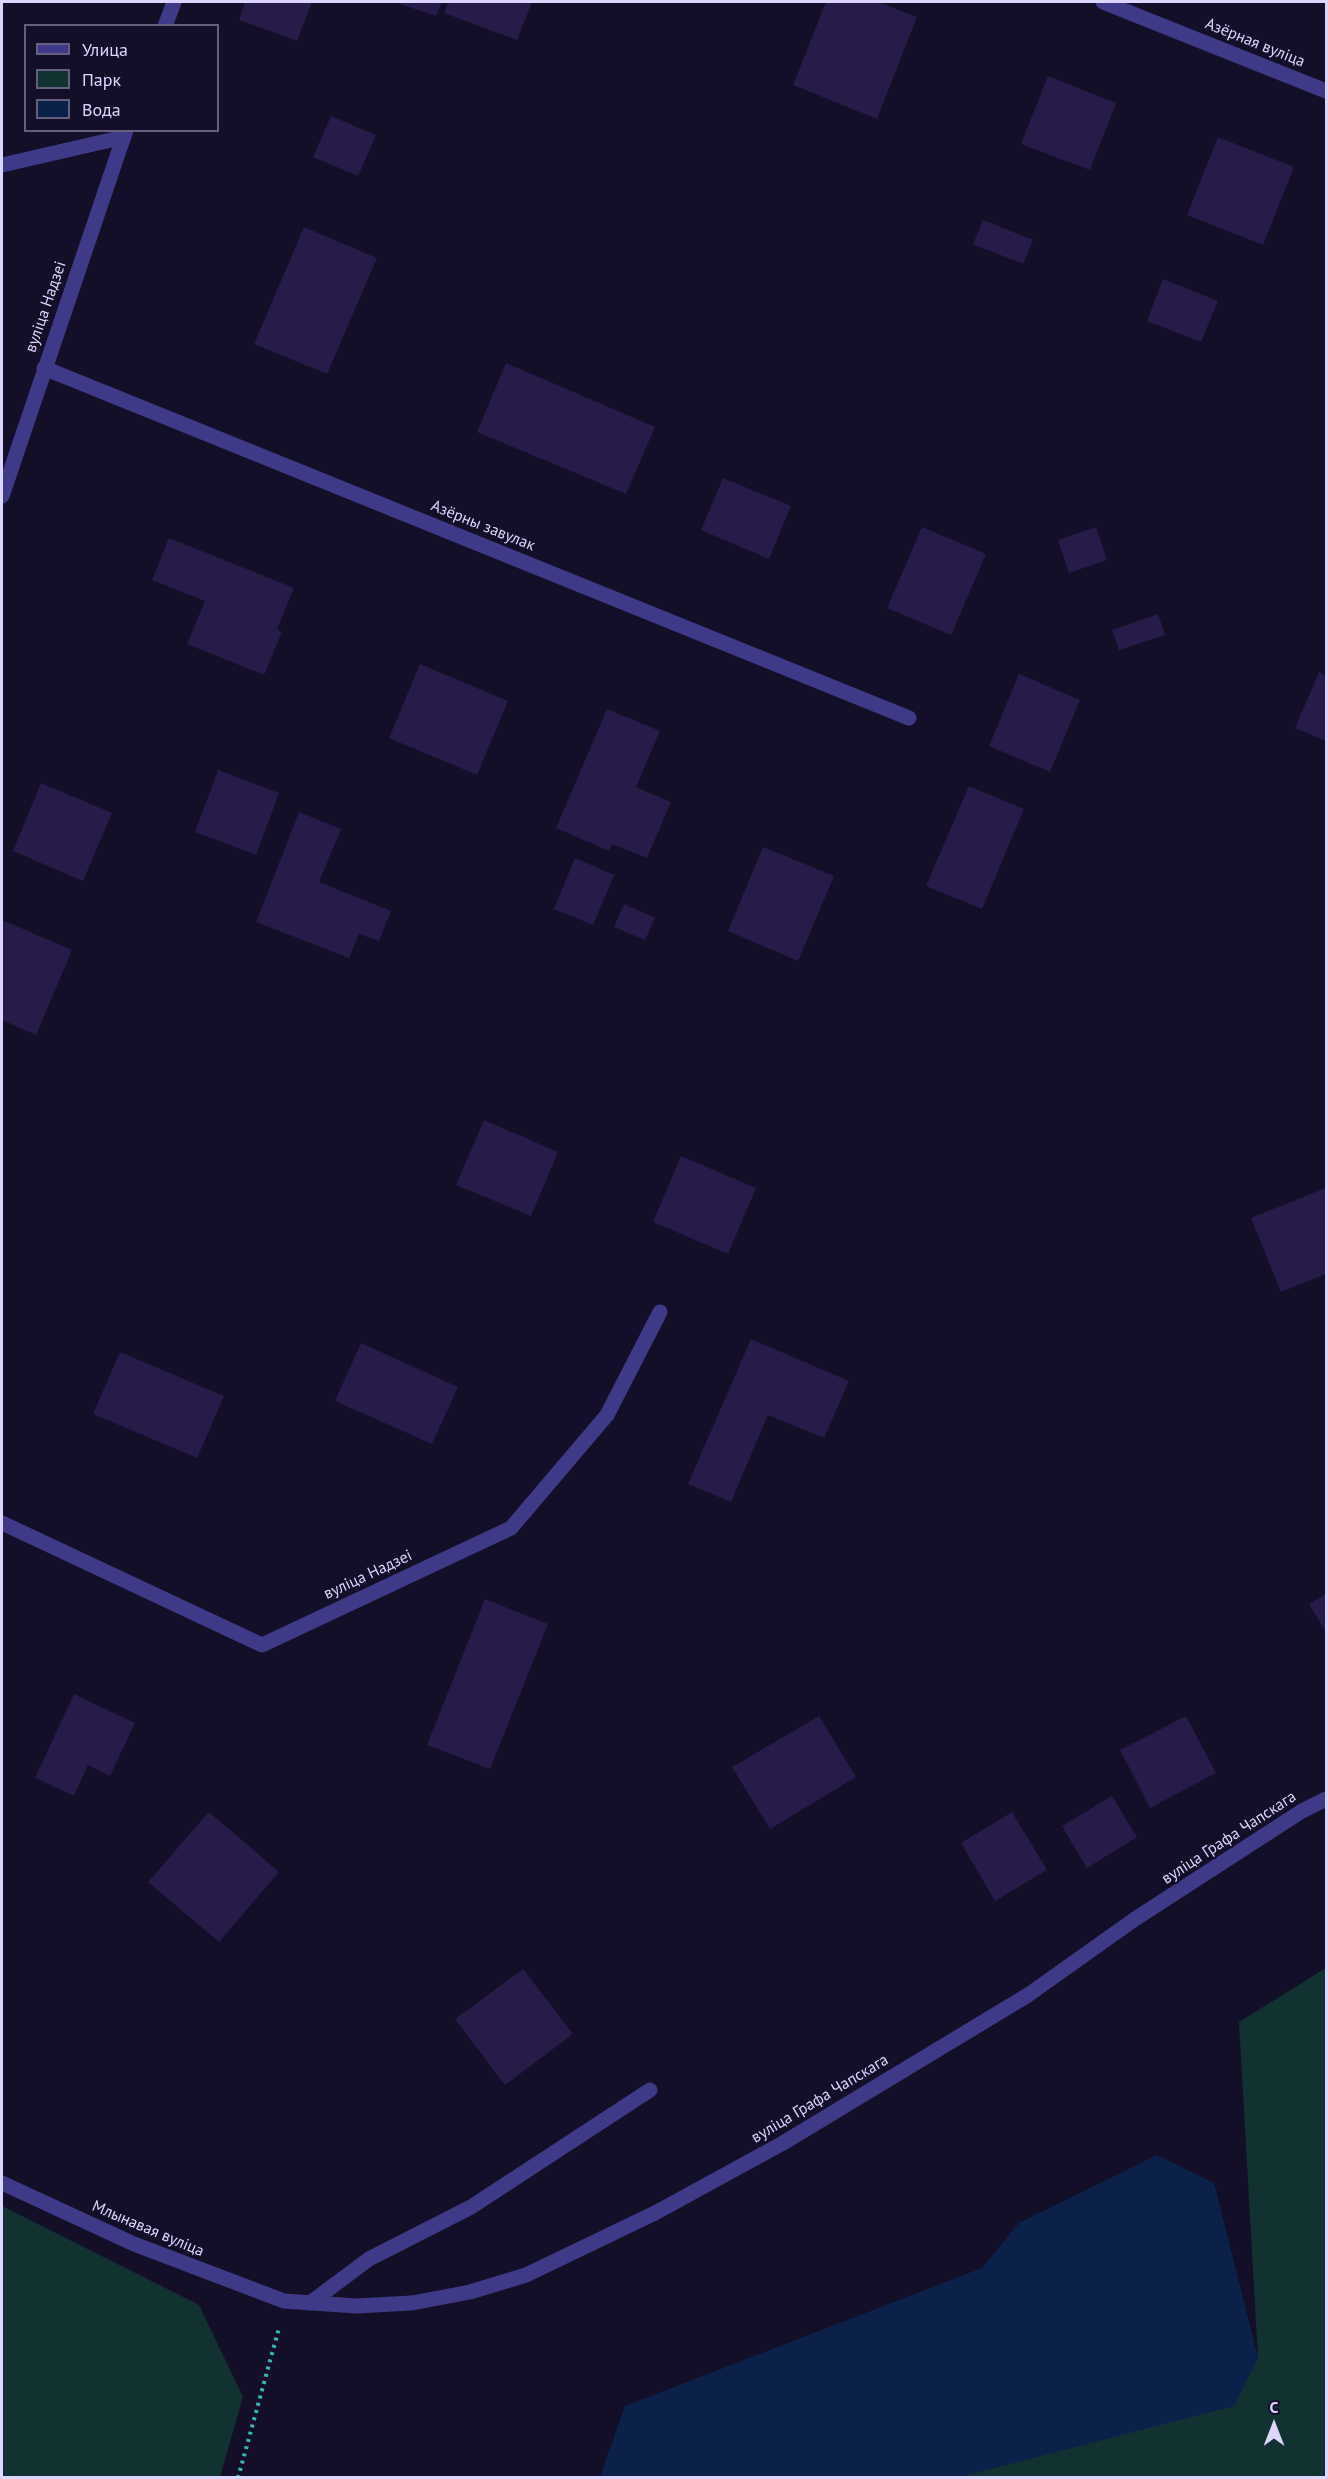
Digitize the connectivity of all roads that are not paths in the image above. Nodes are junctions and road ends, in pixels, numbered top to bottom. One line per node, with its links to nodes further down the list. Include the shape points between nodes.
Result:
1 (174, 2): 3 (street)
2 (1102, 2): 4 (street, Азёрная вуліца)
3 (166, 24)
4 (1326, 91)
5 (125, 134): 6 (street); 7 (street, вуліца Надзеі)
6 (2, 165)
7 (44, 368): 8 (street, вуліца Надзеі); 9 (street, Азёрны завулак)
8 (2, 496)
9 (909, 718)
10 (660, 1312): 11 (street, вуліца Надзеі, via 607,1415 511,1528 262,1645)
11 (2, 1523)
12 (1326, 1799): 16 (street, вуліца Графа Чапскага, via 1135,1919 1028,1995 783,2143 655,2213 526,2275 470,2292 412,2303)
13 (650, 2090): 16 (street, via 471,2207 369,2259)
14 (2, 2182): 15 (street, Млынавая вуліца, via 134,2244)
15 (284, 2301): 16 (street, вуліца Графа Чапскага)
16 (310, 2303)

